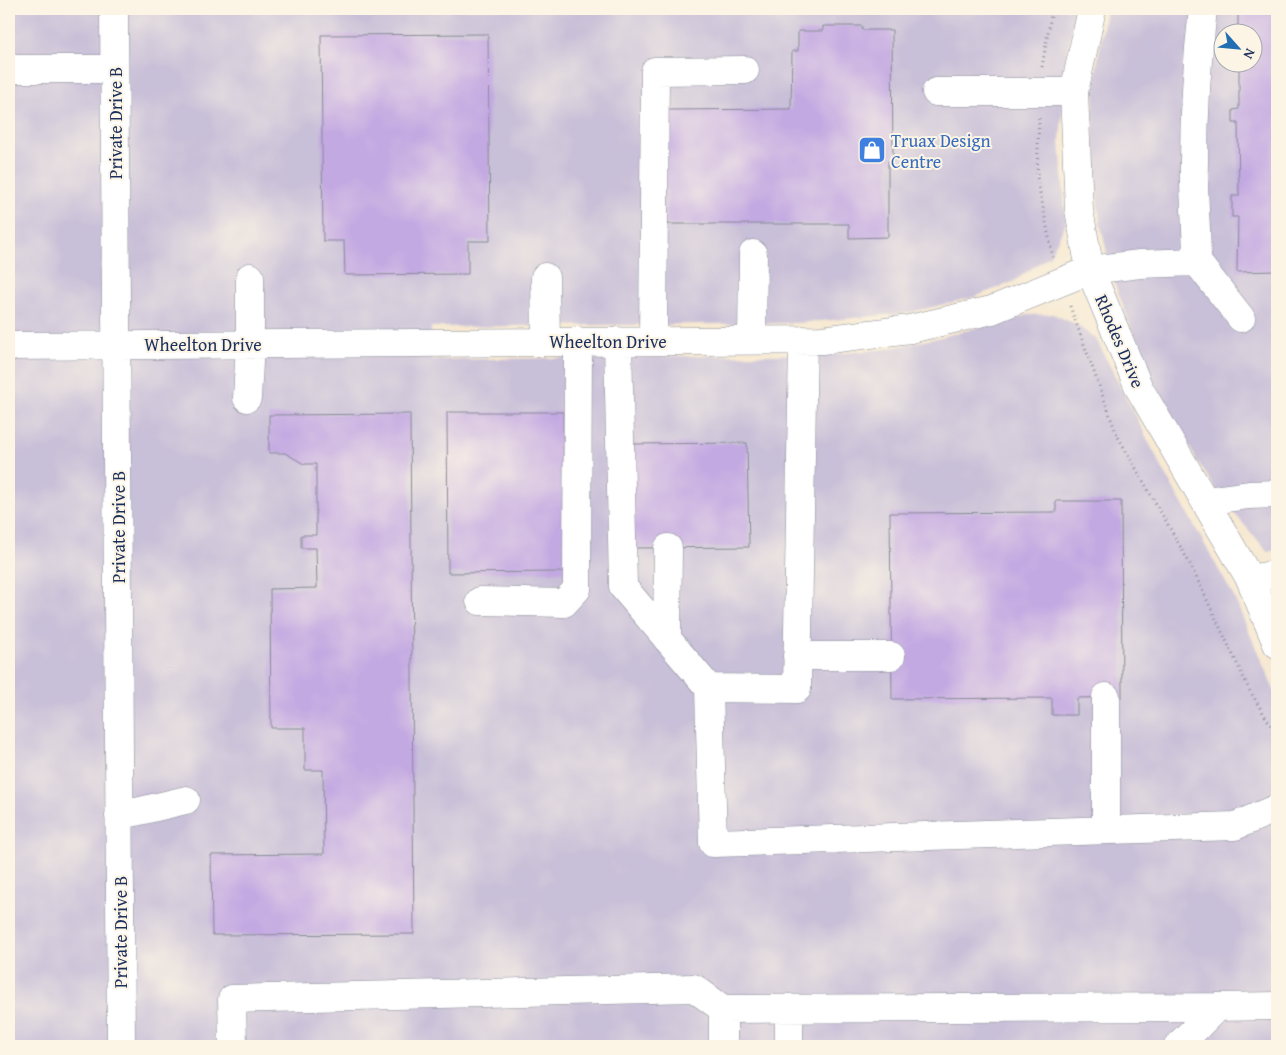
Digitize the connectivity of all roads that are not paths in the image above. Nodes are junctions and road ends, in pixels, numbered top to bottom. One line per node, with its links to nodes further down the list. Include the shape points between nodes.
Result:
1 (114, 9): 5 (street, Private Drive B)
2 (1092, 9): 8 (street, Rhodes Drive)
3 (1203, 9): 10 (street, via 1196,66)
4 (9, 69): 5 (street)
5 (114, 69): 22 (street, Private Drive B)
6 (745, 70): 19 (street, via 655,71)
7 (936, 92): 8 (street)
8 (1074, 92): 11 (street, Rhodes Drive, via 1079,210)
9 (753, 254): 15 (street)
10 (1197, 262): 11 (street, Wheelton Drive); 14 (street)
11 (1090, 270): 16 (street, Wheelton Drive, via 992,310 910,329); 26 (street, Rhodes Drive, via 1139,388)
12 (545, 277): 20 (street)
13 (250, 278): 21 (street)
14 (1241, 318)
15 (752, 340): 16 (street, Wheelton Drive); 19 (street, Wheelton Drive)
16 (803, 340): 33 (street)
17 (578, 341): 18 (street, Wheelton Drive); 20 (street, Wheelton Drive); 30 (street, via 577,589 564,603)
18 (618, 341): 19 (street, Wheelton Drive); 31 (street, via 624,587)
19 (652, 341)
20 (546, 342): 21 (street, Wheelton Drive)
21 (250, 344): 22 (street, Wheelton Drive); 24 (street)
22 (116, 345): 23 (street, Wheelton Drive); 39 (street, Private Drive B)
23 (9, 346)
24 (247, 398)
25 (1277, 494): 26 (street)
26 (1205, 501): 29 (street, Rhodes Drive)
27 (668, 548): 31 (street)
28 (1277, 574): 29 (street)
29 (1250, 579): 32 (street, Rhodes Drive)
30 (480, 601)
31 (668, 639): 35 (street)
32 (1277, 644)
33 (797, 656): 34 (street); 35 (street, via 797,688)
34 (891, 656)
35 (709, 688): 40 (street, via 713,843)
36 (1106, 697): 40 (street)
37 (186, 800): 39 (street)
38 (1277, 808): 40 (street, via 1235,826)
39 (120, 816): 45 (street, Private Drive B)
40 (1106, 830)
41 (1277, 1006): 42 (street)
42 (1217, 1007): 43 (street); 49 (street)
43 (789, 1008): 44 (street); 48 (street)
44 (723, 1009): 46 (street, via 694,988 232,999); 47 (street)
45 (121, 1046)
46 (233, 1046)
47 (723, 1046)
48 (789, 1046)
49 (1178, 1046)

